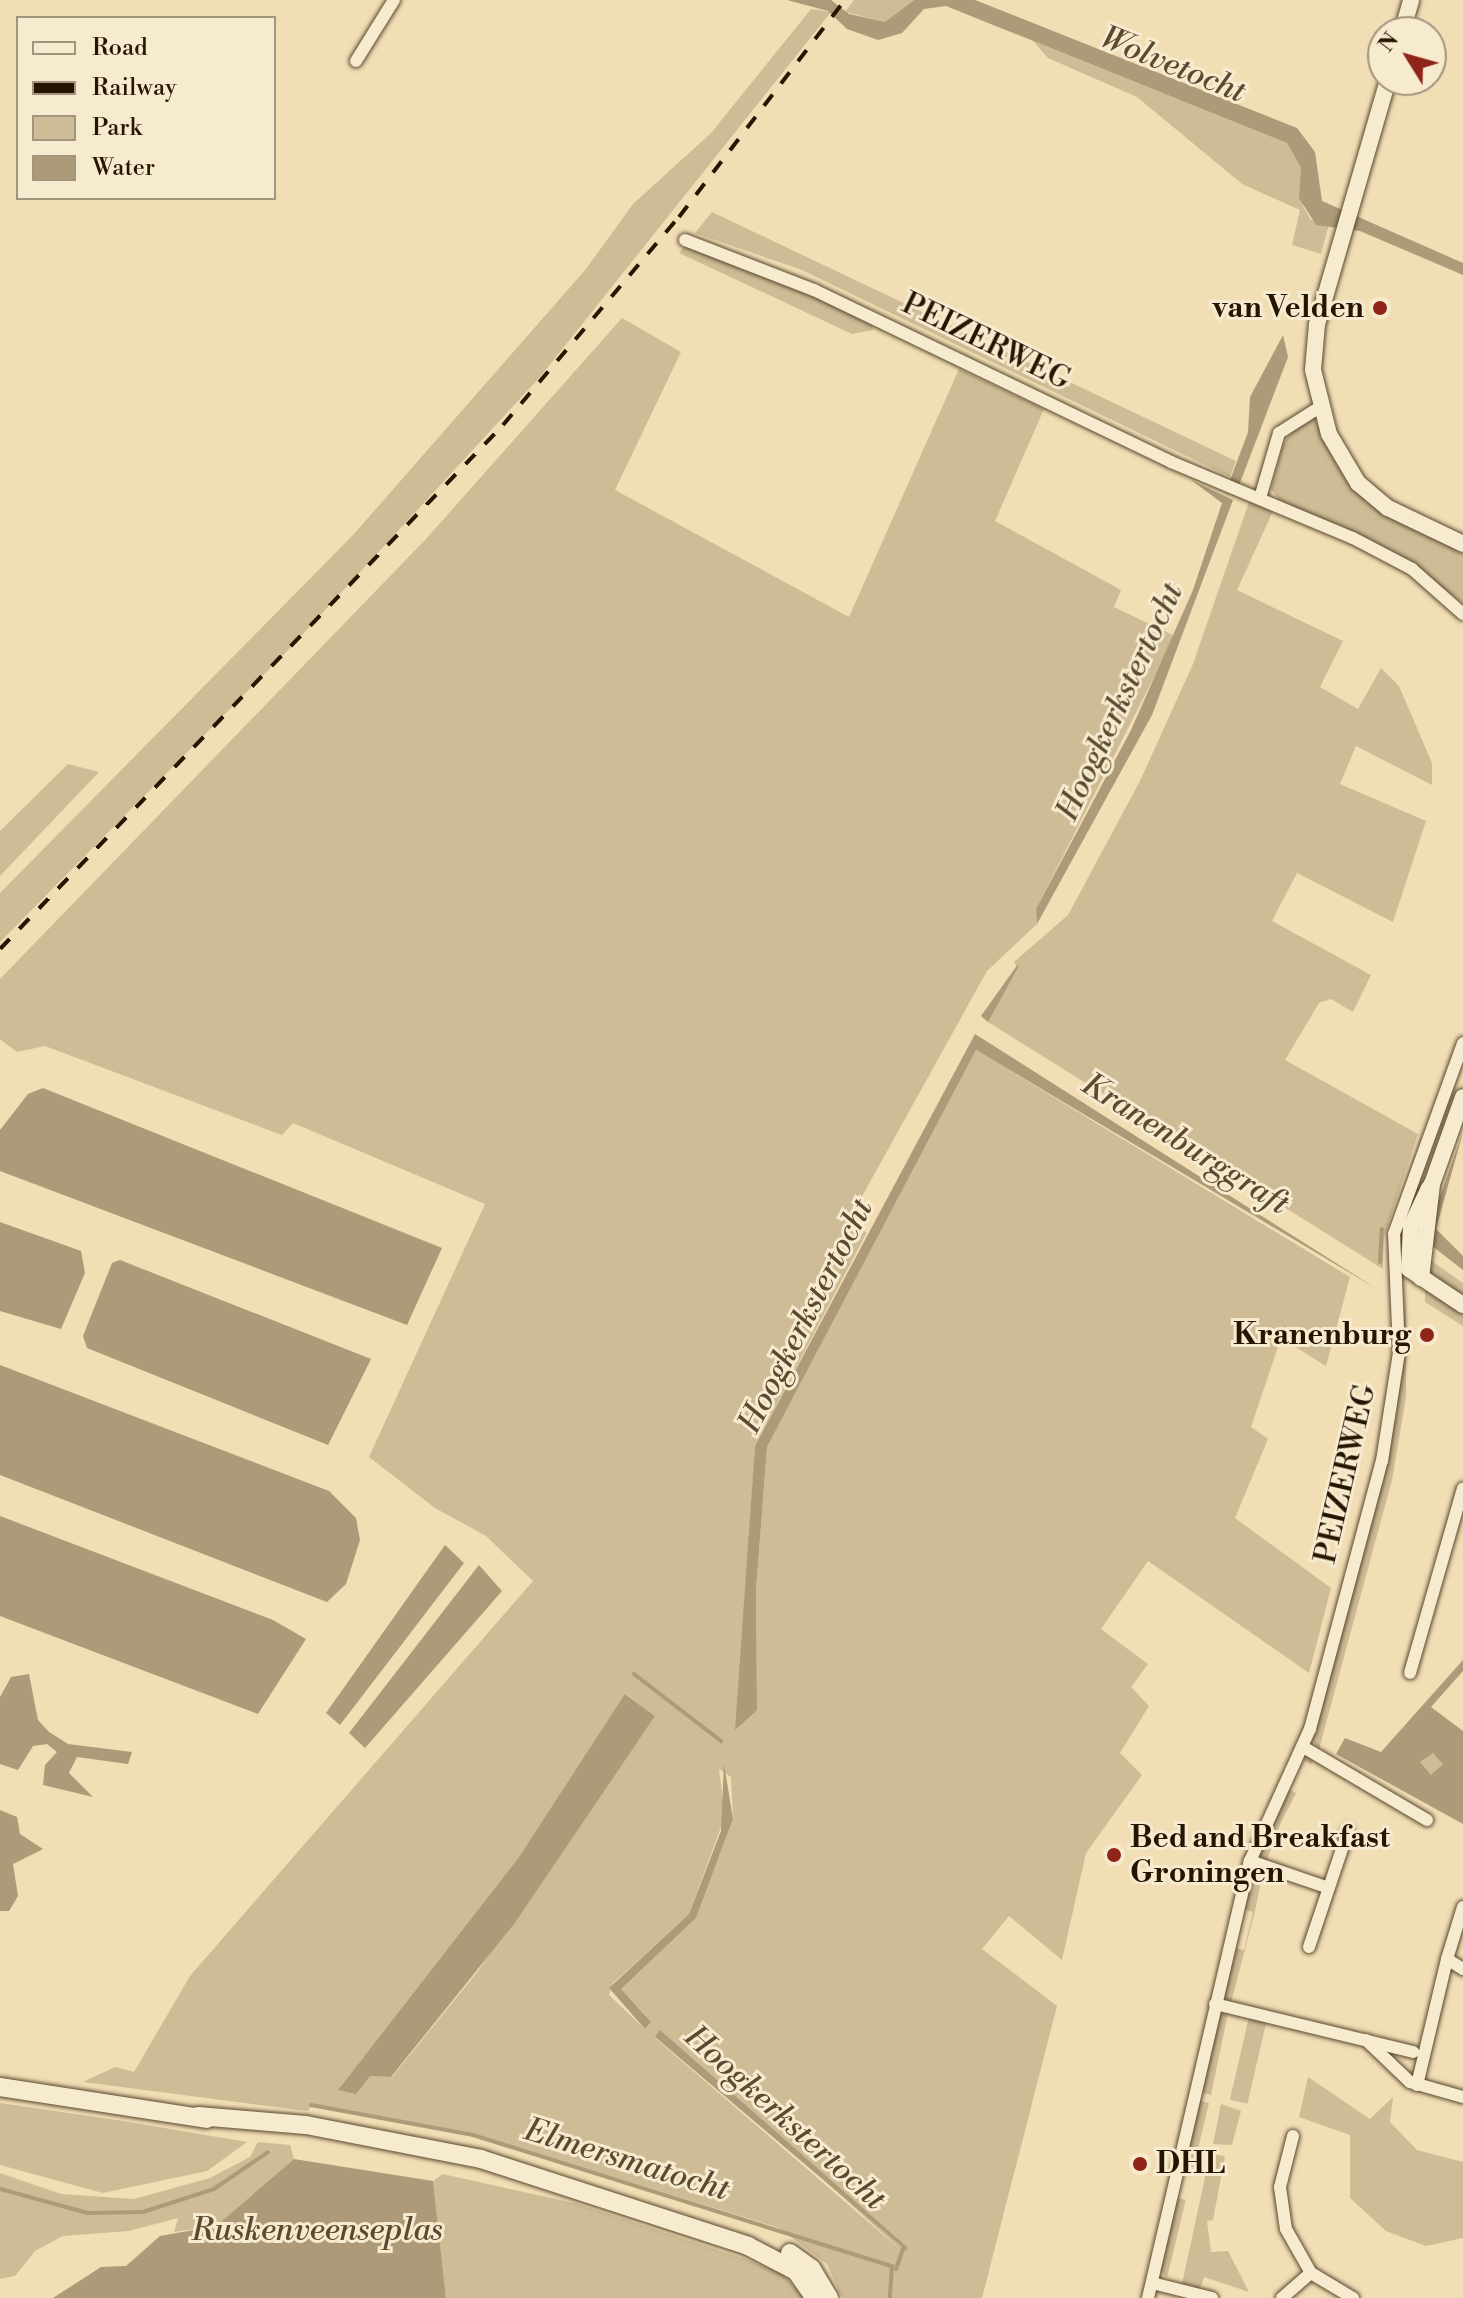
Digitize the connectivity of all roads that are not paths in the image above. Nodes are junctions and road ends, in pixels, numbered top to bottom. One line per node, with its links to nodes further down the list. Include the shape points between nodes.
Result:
1 (394, 0): 2 (street)
2 (356, 61)
3 (1384, 96): 5 (street, via 1314,336)
4 (685, 240): 6 (street, PEIZERWEG, via 814,290)
5 (1320, 407): 6 (street, via 1279,433); 7 (street, via 1358,483 1388,508)
6 (1260, 498): 8 (street, PEIZERWEG, via 1400,562)
7 (1463, 544)
8 (1463, 614)
9 (1463, 1043): 11 (street, PEIZERWEG)
10 (1463, 1097): 12 (street)
11 (1437, 1119): 12 (street); 16 (street, PEIZERWEG, via 1394,1234 1399,1352 1384,1448)
12 (1453, 1125): 13 (street, via 1411,1226 1415,1274)
13 (1463, 1305)
14 (1463, 1488): 15 (street)
15 (1410, 1673)
16 (1303, 1747): 17 (street); 19 (street, PEIZERWEG)
17 (1427, 1820)
18 (1348, 1831): 20 (street)
19 (1250, 1861): 20 (street); 25 (street, PEIZERWEG)
20 (1329, 1888): 22 (street)
21 (1463, 1907): 23 (street)
22 (1309, 1947)
23 (1447, 1959): 24 (street); 28 (street)
24 (1463, 1969)
25 (1215, 2004): 26 (street); 34 (street, PEIZERWEG)
26 (1366, 2040): 27 (street); 28 (street, via 1379,2059)
27 (1413, 2052)
28 (1417, 2085): 30 (street)
29 (0, 2087): 32 (main road, via 198,2116 540,2180)
30 (1463, 2097)
31 (1293, 2136): 33 (street, via 1281,2211)
32 (748, 2246): 35 (main road, via 796,2271); 36 (main road, via 794,2255)
33 (1311, 2273): 39 (street); 40 (street)
34 (1152, 2283): 37 (street, PEIZERWEG); 38 (street)
35 (815, 2298)
36 (829, 2298)
37 (1148, 2298)
38 (1212, 2298)
39 (1282, 2298)
40 (1353, 2298)

